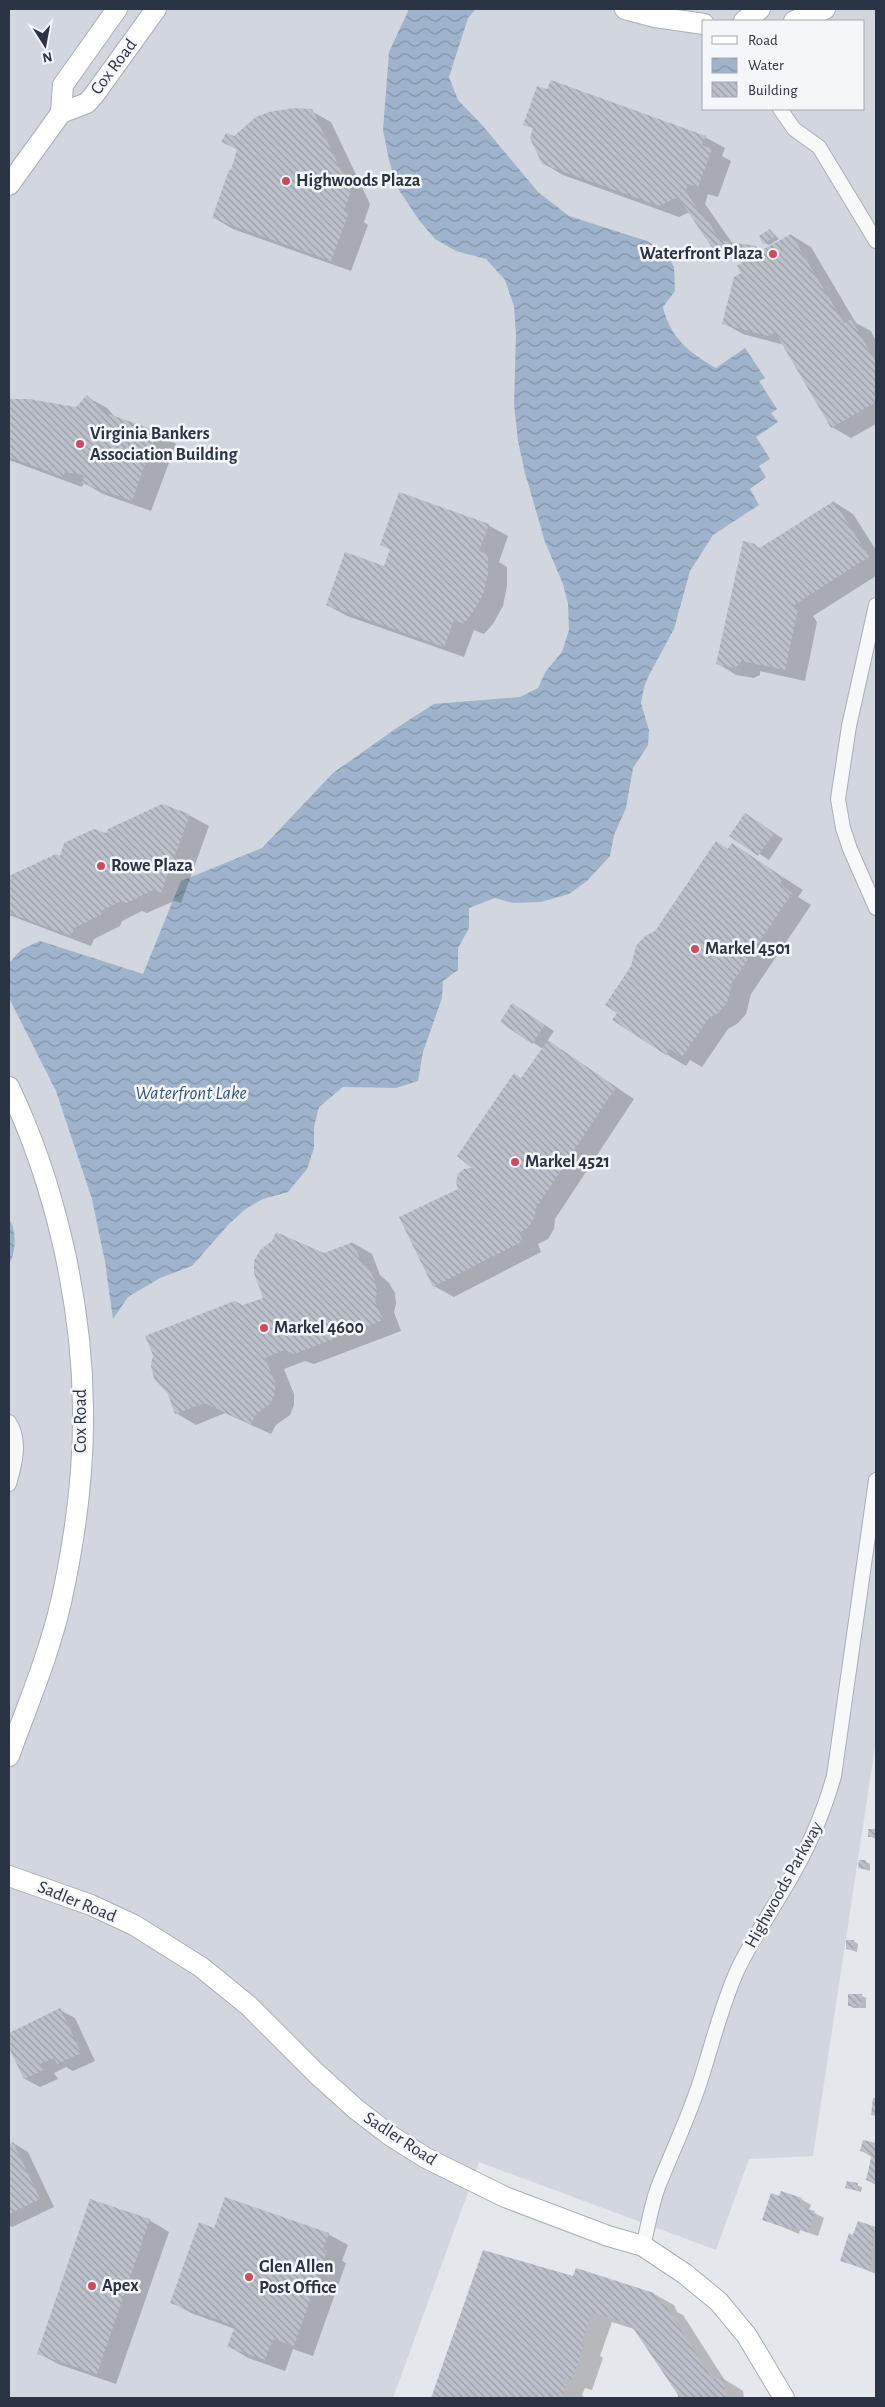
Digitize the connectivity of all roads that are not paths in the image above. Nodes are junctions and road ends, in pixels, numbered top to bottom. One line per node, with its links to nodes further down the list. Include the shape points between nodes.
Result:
1 (117, 9): 10 (street, Cox Road, via 63,85)
2 (156, 9): 10 (street, Cox Road, via 94,95 87,102)
3 (625, 9): 8 (street)
4 (760, 9): 6 (street)
5 (825, 9): 7 (street)
6 (745, 20)
7 (797, 20)
8 (702, 24)
9 (781, 110): 12 (street, via 794,129 819,148)
10 (61, 113): 11 (street)
11 (9, 185)
12 (876, 241)
13 (876, 605): 14 (street, via 849,726 838,799 850,849)
14 (876, 908)
15 (9, 1087): 19 (street, Cox Road, via 39,1163 62,1243 80,1353 83,1407 77,1504 60,1604)
16 (9, 1422): 18 (street, via 16,1439 14,1469)
17 (876, 1480): 21 (street, Highwoods Parkway, via 834,1776 826,1807 815,1833 737,1972 679,2140 658,2188)
18 (9, 1484)
19 (9, 1756)
20 (9, 1876): 21 (street, Sadler Road, via 92,1905 195,1963 249,2006 357,2110 426,2158 505,2197)
21 (643, 2246): 22 (street, Sadler Road, via 719,2302 747,2336)
22 (784, 2398)

